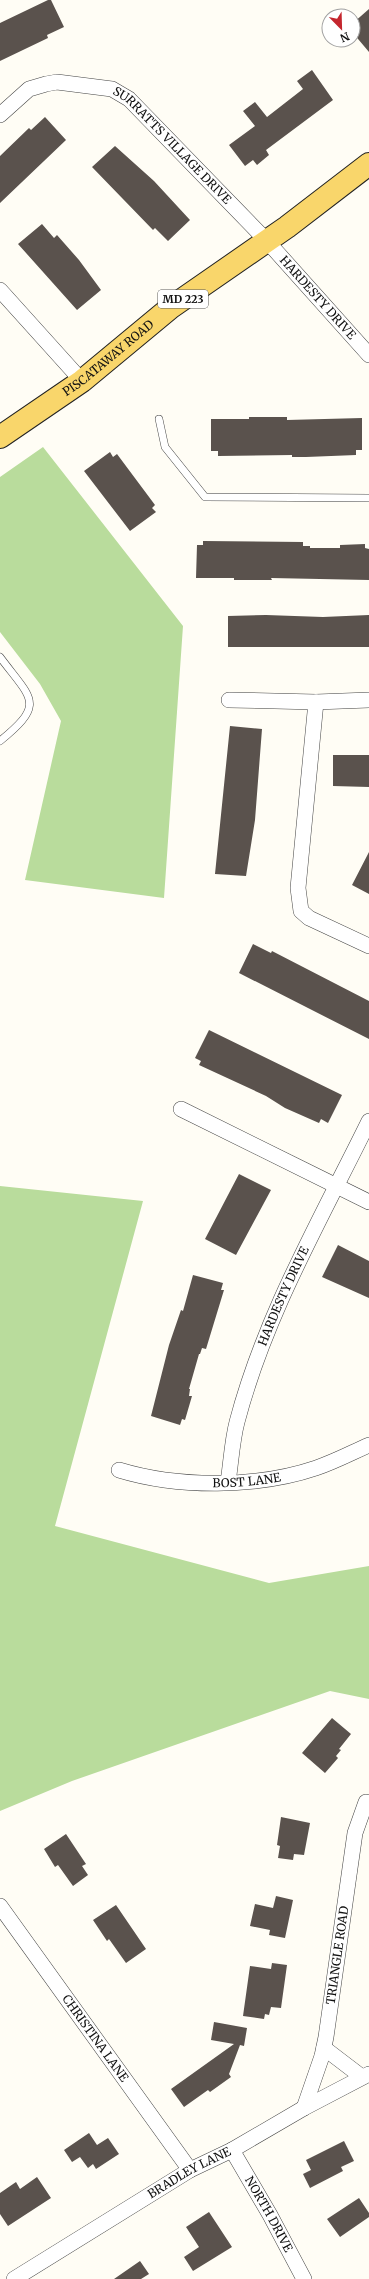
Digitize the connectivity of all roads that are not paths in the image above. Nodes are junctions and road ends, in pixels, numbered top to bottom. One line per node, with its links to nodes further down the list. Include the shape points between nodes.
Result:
1 (0, 115): 3 (street, SURRATTS VILLAGE DRIVE, via 29,89 46,84 57,82 112,89 129,99)
2 (369, 164): 3 (main road, PISCATAWAY ROAD / MD 223)
3 (266, 240): 5 (street, HARDESTY DRIVE); 6 (main road, PISCATAWAY ROAD / MD 223, via 170,308)
4 (0, 290): 6 (street)
5 (369, 355)
6 (82, 381): 8 (main road, PISCATAWAY ROAD / MD 223)
7 (159, 419): 9 (lane, via 166,447 205,497)
8 (0, 437)
9 (369, 498)
10 (0, 657): 14 (lane, via 30,697 30,710 19,726)
11 (229, 700): 13 (street)
12 (369, 700): 13 (street)
13 (316, 702): 15 (street, via 298,888 301,911 309,918)
14 (0, 741)
15 (369, 946)
16 (181, 1109): 18 (street)
17 (369, 1121): 18 (street, HARDESTY DRIVE)
18 (338, 1185): 19 (street); 22 (street, HARDESTY DRIVE, via 313,1229 259,1354 236,1424)
19 (369, 1202)
20 (369, 1445): 22 (street, BOST LANE, via 309,1470)
21 (119, 1470): 22 (street, BOST LANE, via 147,1479 190,1483)
22 (228, 1482)
23 (366, 1802): 25 (street, TRIANGLE ROAD, via 355,1833)
24 (0, 1906): 29 (street, CHRISTINA LANE)
25 (324, 2048): 26 (street); 27 (street, TRIANGLE ROAD)
26 (366, 2075): 27 (street, BRADLEY LANE)
27 (304, 2108): 28 (street, BRADLEY LANE)
28 (232, 2150): 29 (street, BRADLEY LANE); 31 (street, NORTH DRIVE)
29 (190, 2170): 30 (street, BRADLEY LANE)
30 (14, 2279)
31 (304, 2279)

